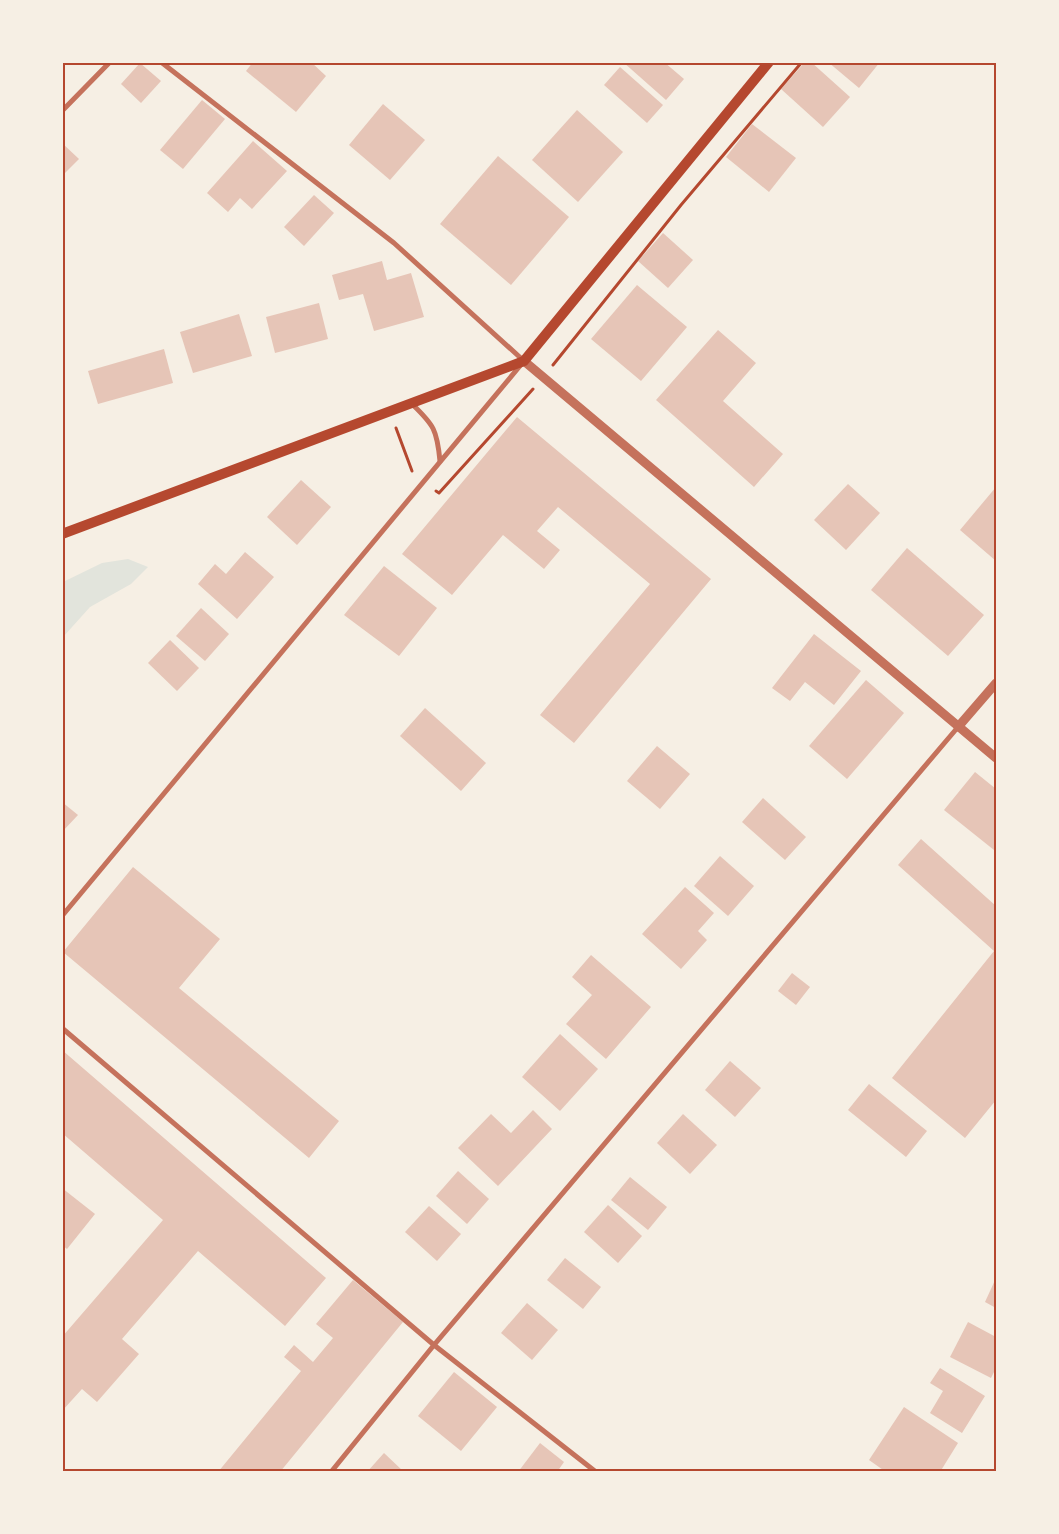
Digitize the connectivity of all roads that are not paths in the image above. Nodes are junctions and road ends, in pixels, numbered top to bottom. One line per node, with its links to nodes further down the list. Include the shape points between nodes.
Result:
1 (110, 62): 4 (street)
2 (161, 62): 5 (street, via 394,243)
3 (769, 62): 5 (main road)
4 (62, 111)
5 (524, 361): 6 (main road); 7 (street); 10 (street)
6 (412, 403): 7 (street, via 431,423 438,438); 8 (main road)
7 (440, 461): 12 (street)
8 (62, 534)
9 (996, 683): 10 (street)
10 (958, 727): 11 (street); 14 (street)
11 (996, 758)
12 (62, 916)
13 (62, 1028): 14 (street)
14 (434, 1345): 15 (street); 16 (street)
15 (331, 1472)
16 (596, 1472)

